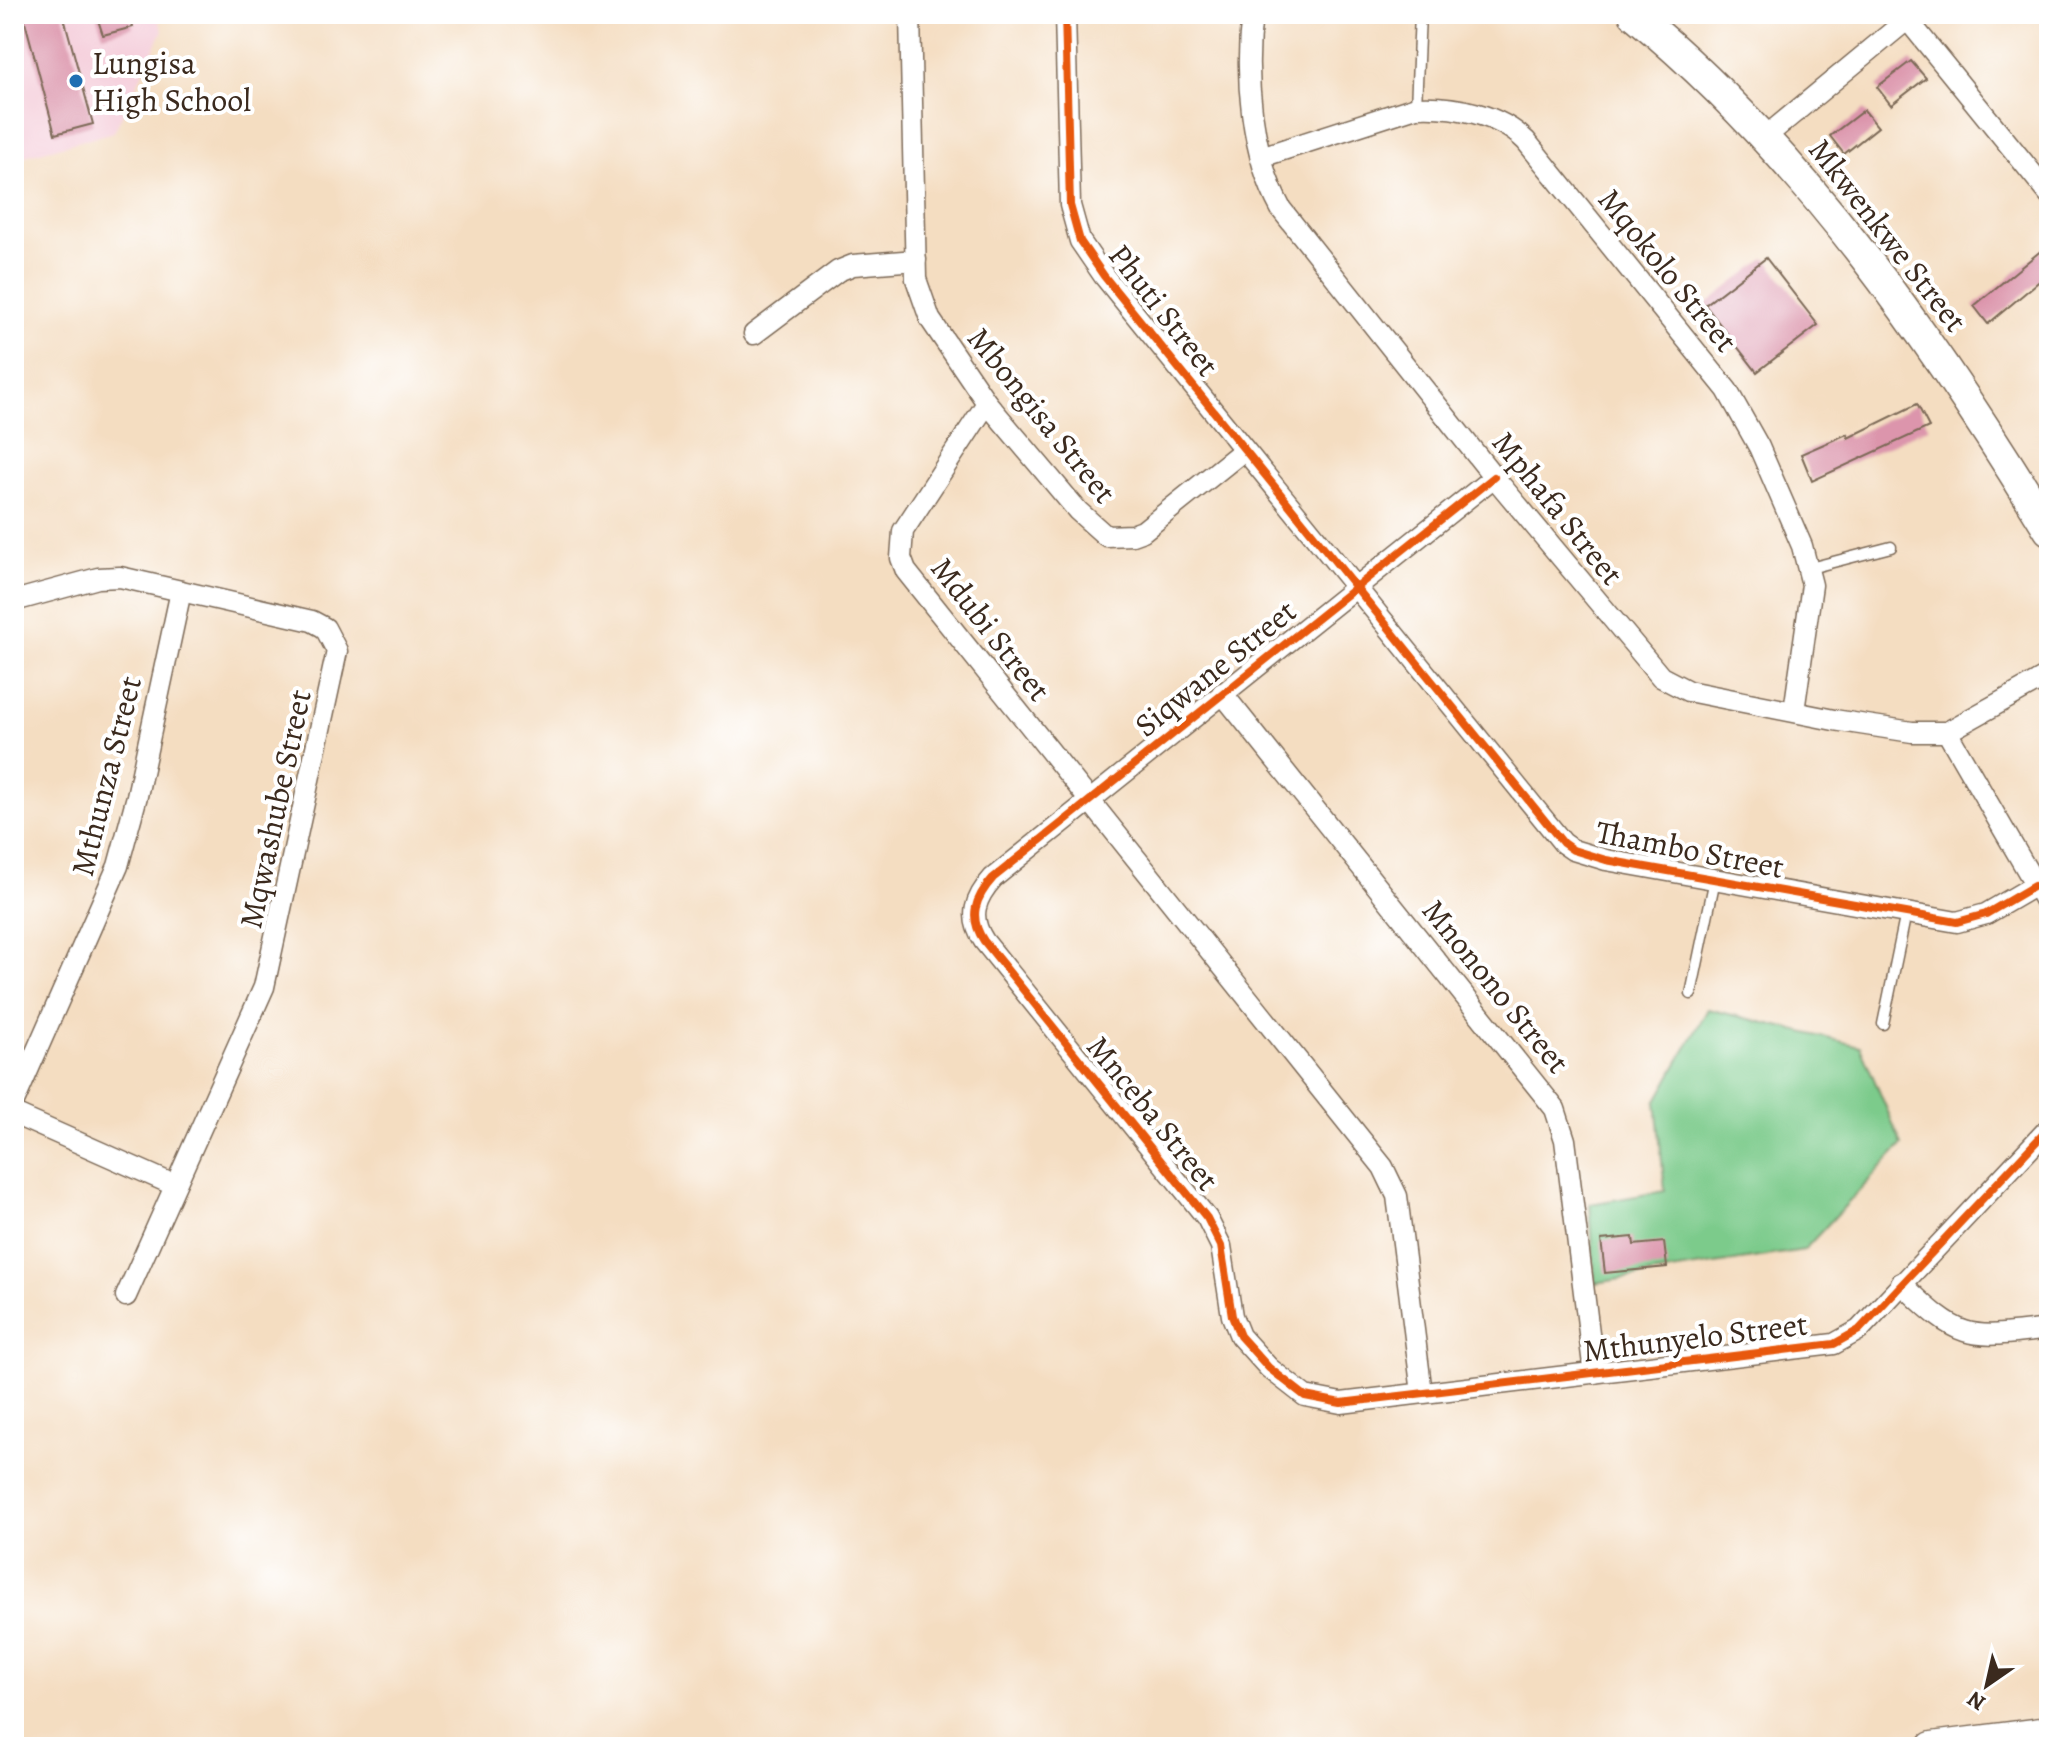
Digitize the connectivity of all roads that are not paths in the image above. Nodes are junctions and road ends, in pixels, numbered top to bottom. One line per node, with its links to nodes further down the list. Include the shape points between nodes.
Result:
1 (910, 14): 11 (street, Mbongisa Street)
2 (1065, 14): 14 (street, Phuti Street, via 1070,205 1080,241)
3 (1252, 14): 9 (street, Mphafa Street, via 1249,69)
4 (1420, 14): 7 (lane)
5 (1634, 14): 8 (street, Mkwenkwe Street)
6 (1911, 16): 8 (street); 10 (street)
7 (1416, 107): 9 (street, Mqokolo Street); 18 (street, Mqokolo Street, via 1434,106 1497,121 1526,141 1739,407)
8 (1765, 137): 16 (street, Mkwenkwe Street, via 1928,342)
9 (1261, 157): 15 (street, Mphafa Street, via 1270,189 1297,231)
10 (2049, 194)
11 (916, 260): 12 (street, via 838,271); 13 (street, Mbongisa Street, via 921,301)
12 (754, 334)
13 (987, 403): 14 (street, Mbongisa Street, via 1078,511 1106,536 1143,531); 26 (street, Mdubi Street, via 909,519 901,558 917,587)
14 (1244, 450): 19 (street, Phuti Street)
15 (1494, 477): 19 (street, Siqwane Street); 24 (street, Mphafa Street, via 1661,677 1688,691)
16 (2049, 530)
17 (1891, 547): 18 (lane)
18 (1810, 568): 24 (street, Mqokolo Street, via 1812,602)
19 (1355, 585): 23 (street, Siqwane Street); 27 (street, Thambo Street, via 1563,843 1588,856)
20 (181, 591): 21 (street, Mqwashube Street, via 120,577 98,578); 34 (street, Mthunza Street, via 118,866); 37 (street, Mqwashube Street, via 312,621 325,628 337,651 271,964)
21 (14, 601)
22 (2049, 675): 25 (street)
23 (1222, 693): 26 (street, Siqwane Street); 41 (street, Mnonono Street, via 1555,1109 1565,1140)
24 (1794, 711): 25 (street, Mphafa Street, via 1887,729)
25 (1947, 732): 28 (street)
26 (1091, 801): 29 (street, Siqwane Street, via 993,878); 42 (street, via 1383,1167 1397,1196)
27 (1715, 879): 31 (street, Thambo Street); 32 (lane)
28 (2034, 886): 30 (street); 31 (street, Thambo Street, via 1969,921)
29 (975, 904): 43 (street, Mnceba Street, via 974,919 984,941 1215,1231 1240,1336)
30 (2049, 908)
31 (1906, 913): 33 (lane)
32 (1691, 994)
33 (1883, 1024)
34 (14, 1102)
35 (14, 1114): 37 (street)
36 (2049, 1128): 38 (street, Mthunyelo Street)
37 (174, 1185): 39 (street, Mqwashube Street)
38 (1901, 1283): 40 (street, via 1946,1326 1970,1336); 41 (street, Mthunyelo Street, via 1859,1330 1834,1344)
39 (126, 1296)
40 (2049, 1329)
41 (1594, 1373): 42 (street, Mthunyelo Street)
42 (1422, 1393): 43 (street, Mthunyelo Street, via 1341,1403)
43 (1305, 1396)
44 (2049, 1732): 45 (street)
45 (1932, 1747)

